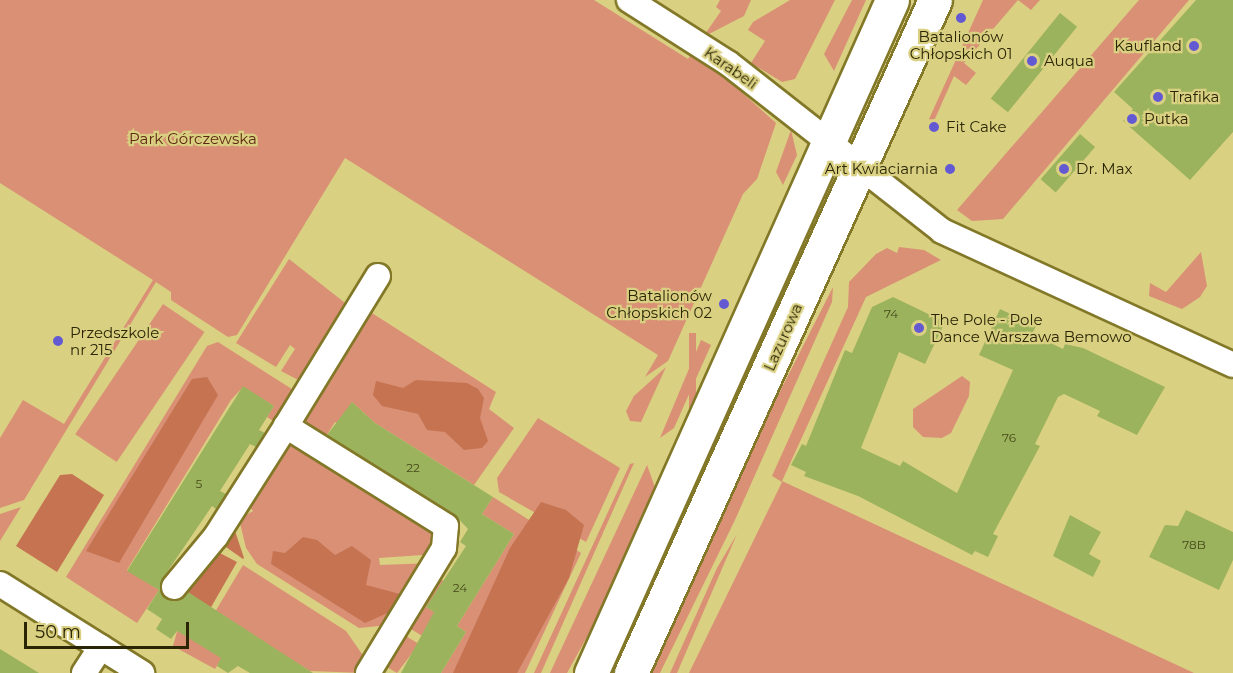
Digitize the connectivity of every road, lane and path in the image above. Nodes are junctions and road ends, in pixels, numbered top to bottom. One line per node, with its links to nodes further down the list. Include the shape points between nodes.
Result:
1 (629, 0): 4 (street, Karabeli, via 728,63)
2 (892, 0): 4 (main road)
3 (935, 0): 5 (main road, Lazurowa)
4 (828, 142): 5 (street, Karabeli); 15 (main road)
5 (860, 167): 7 (street, Karabeli, via 942,231); 16 (main road, Lazurowa)
6 (378, 276): 8 (street)
7 (1233, 365)
8 (286, 426): 10 (street, via 216,536); 14 (street, via 446,526 444,548)
9 (0, 584): 11 (street)
10 (174, 586)
11 (101, 647): 12 (street); 13 (street)
12 (84, 673)
13 (142, 673)
14 (368, 673)
15 (591, 673)
16 (631, 673)

